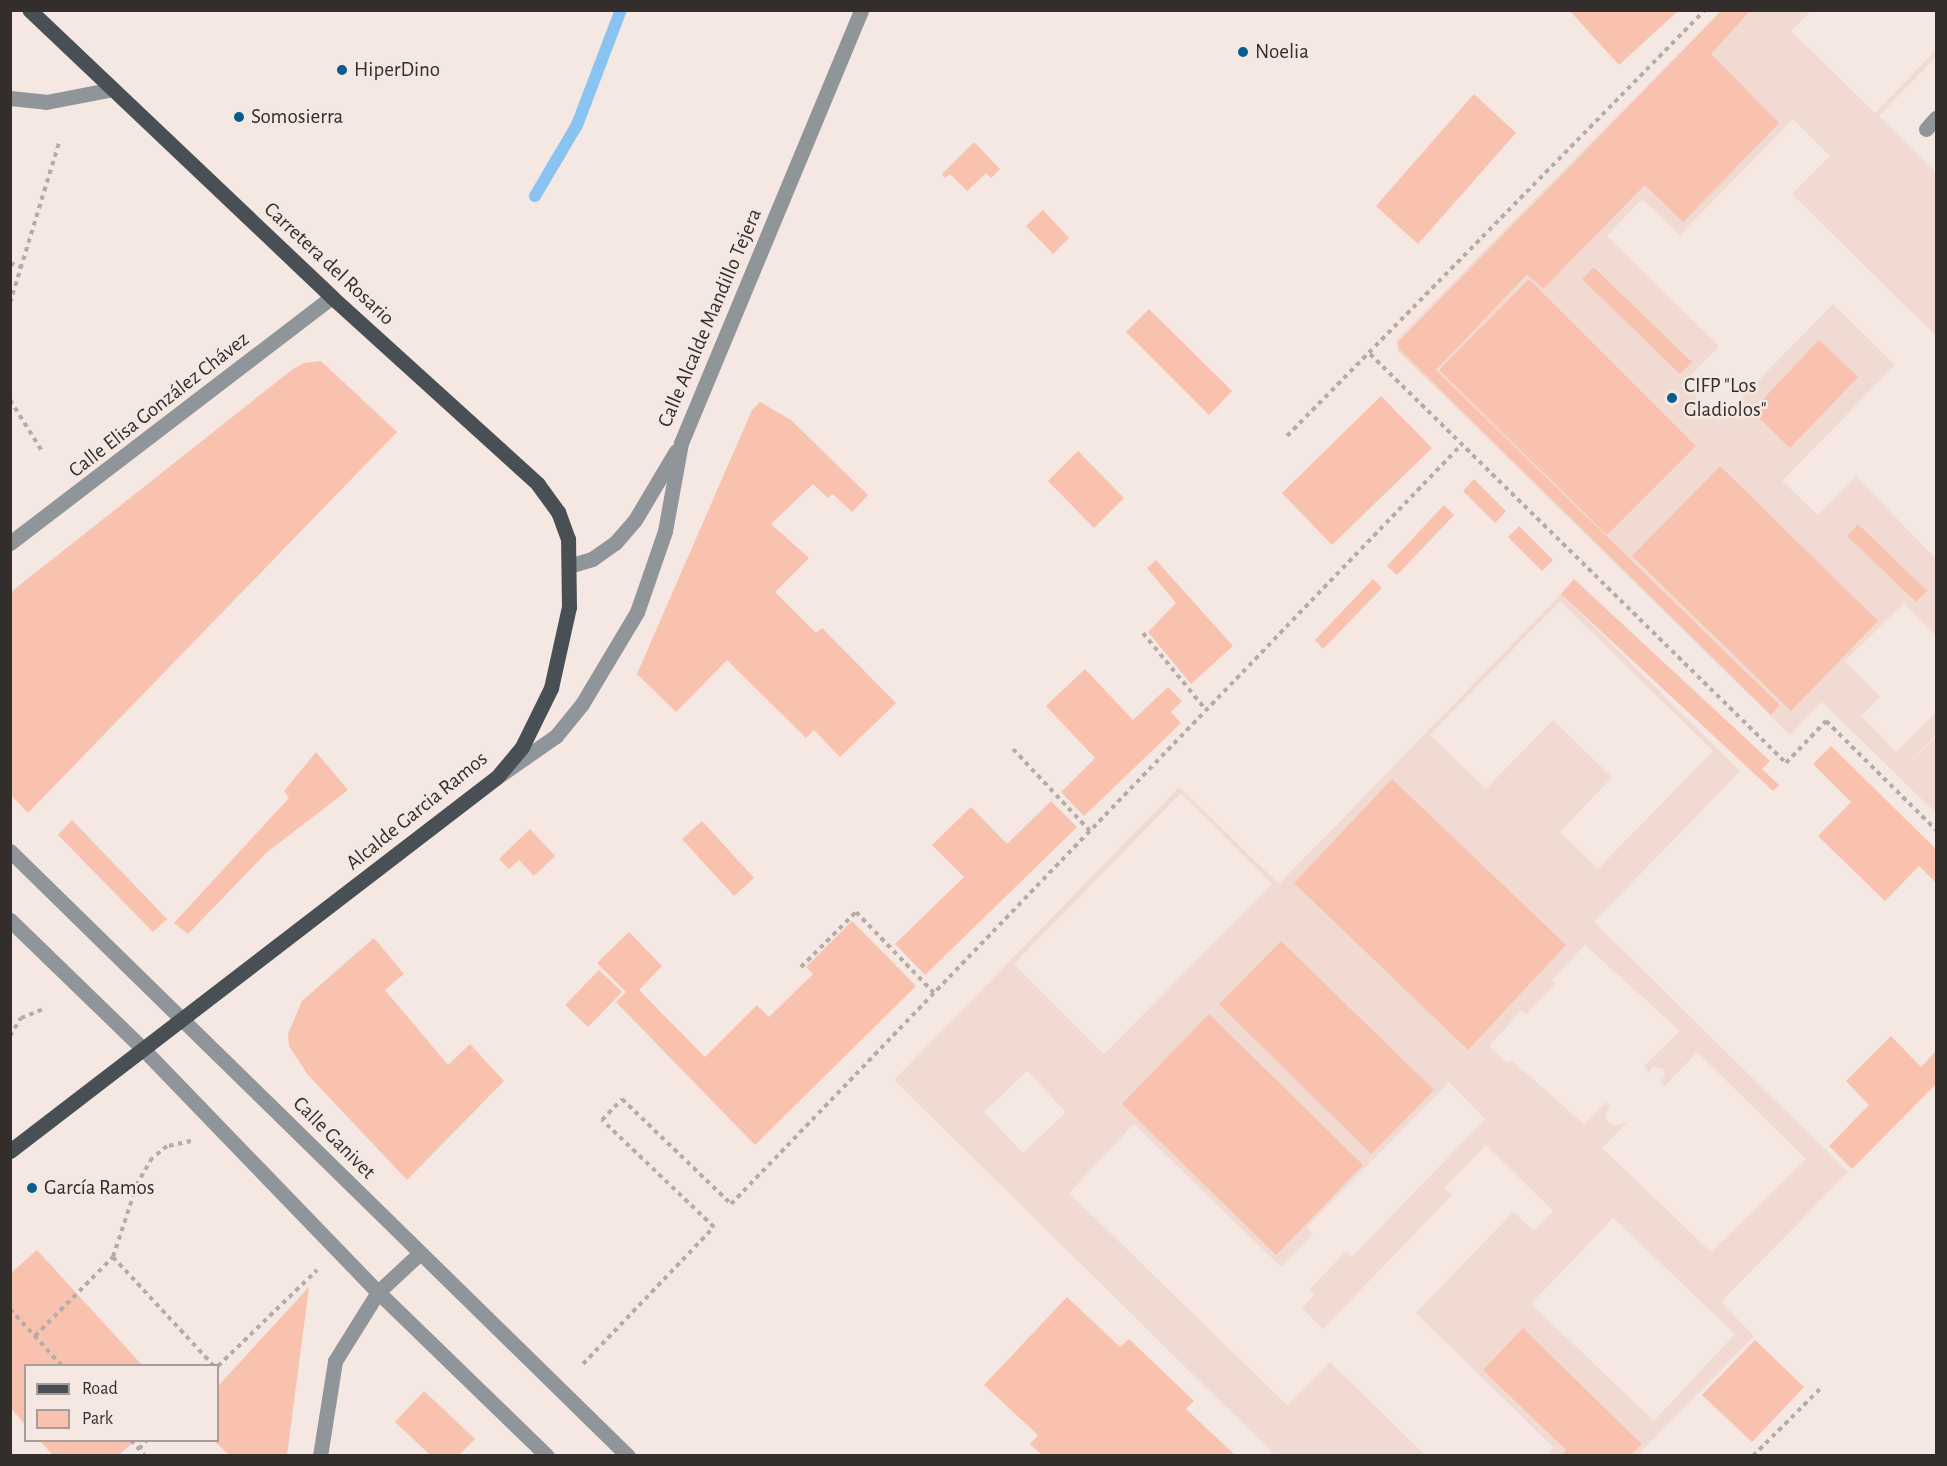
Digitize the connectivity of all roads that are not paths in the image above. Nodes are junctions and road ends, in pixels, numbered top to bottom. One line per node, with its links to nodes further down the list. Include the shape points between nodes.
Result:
1 (30, 10): 3 (main road, Carretera del Rosario)
2 (861, 10): 6 (street, Calle Alcalde Mandillo Tejera)
3 (113, 89): 4 (street, via 46,102); 5 (main road, Carretera del Rosario)
4 (10, 98)
5 (332, 297): 7 (street, Calle Elisa González Chávez); 8 (main road, Carretera del Rosario, via 538,484 558,512 565,530)
6 (681, 444): 8 (street, via 635,520 615,543 592,559); 9 (street, Calle Alcalde Mandillo Tejera, via 665,531 637,612 617,650 556,736)
7 (10, 543)
8 (569, 566): 9 (main road, Alcalde Garcia Ramos, via 569,607 551,688 522,747)
9 (497, 777): 12 (main road, Alcalde Garcia Ramos)
10 (10, 851): 12 (street, Calle Ganivet)
11 (10, 920): 13 (street)
12 (184, 1019): 13 (main road, Alcalde Garcia Ramos); 15 (street, Calle Ganivet)
13 (145, 1051): 14 (main road, Alcalde Garcia Ramos); 16 (street)
14 (10, 1151)
15 (420, 1252): 16 (street); 19 (street, Calle Ganivet)
16 (378, 1292): 17 (street, via 335,1361); 18 (street)
17 (320, 1455)
18 (547, 1455)
19 (628, 1455)

